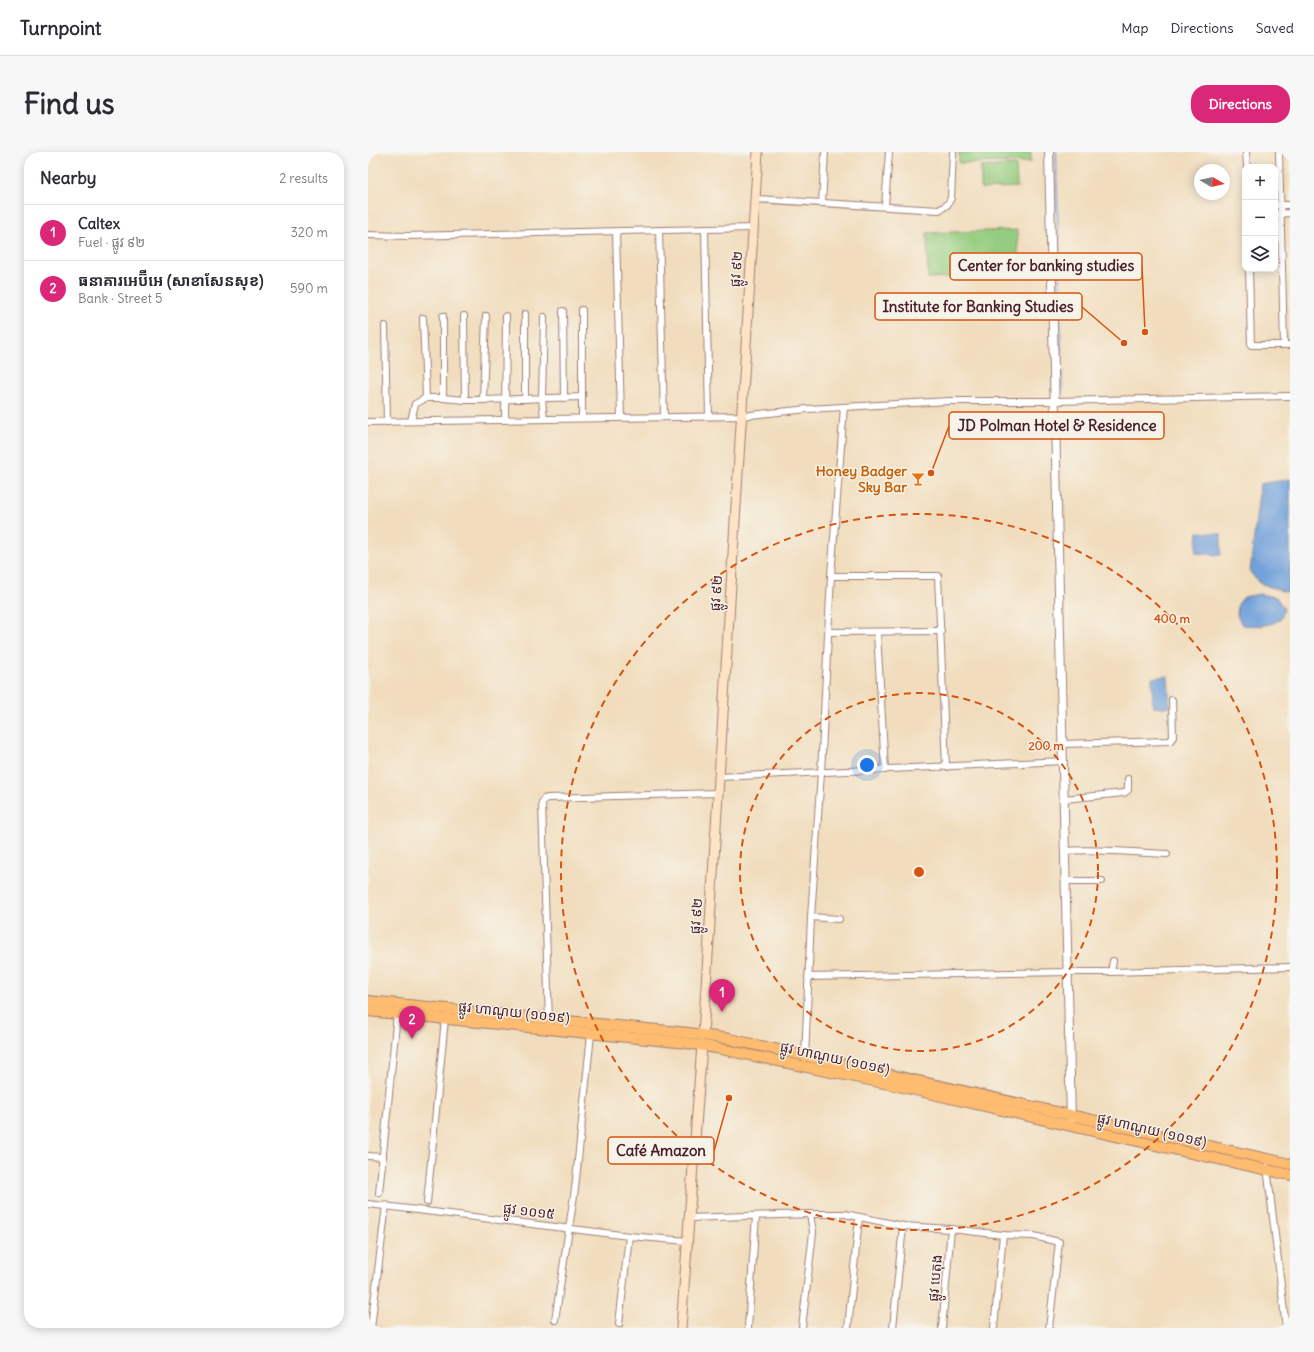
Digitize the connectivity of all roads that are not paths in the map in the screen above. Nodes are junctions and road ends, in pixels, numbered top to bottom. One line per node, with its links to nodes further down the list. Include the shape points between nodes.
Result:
1 (758, 152): 9 (main road, ផ្លូវ ៩២)
2 (825, 152): 10 (street)
3 (889, 152): 13 (street)
4 (953, 152): 13 (street, via 951,198 947,205 939,210)
5 (1049, 152): 43 (street)
6 (1246, 152): 8 (street)
7 (1279, 152): 11 (street)
8 (1247, 164)
9 (755, 199): 10 (street); 16 (main road, ផ្លូវ ៩២)
10 (822, 203): 13 (street)
11 (1278, 205): 12 (street)
12 (1290, 205)
13 (885, 206)
14 (1290, 213): 15 (street)
15 (1278, 214): 32 (street)
16 (753, 228): 17 (street); 47 (main road, ផ្លូវ ៩២)
17 (705, 229): 18 (street); 46 (street)
18 (660, 230): 19 (street); 45 (street)
19 (616, 232): 20 (street); 48 (street)
20 (368, 235)
21 (1249, 272): 32 (street, via 1251,345)
22 (582, 310): 37 (street)
23 (563, 312): 36 (street)
24 (525, 314): 38 (street)
25 (443, 316): 35 (street)
26 (464, 316): 40 (street)
27 (486, 316): 41 (street)
28 (506, 316): 42 (street)
29 (544, 317): 39 (street)
30 (423, 318): 34 (street)
31 (385, 326): 54 (street)
32 (1287, 345)
33 (1290, 396): 43 (street)
34 (426, 398): 35 (street); 52 (street, via 415,404)
35 (443, 398): 40 (street)
36 (564, 398): 37 (street); 39 (street)
37 (582, 398): 49 (street)
38 (525, 399): 39 (street); 42 (street)
39 (542, 399): 51 (street)
40 (465, 400): 41 (street)
41 (483, 400): 42 (street)
42 (505, 400): 50 (street)
43 (1054, 401): 44 (street, via 949,401); 60 (street)
44 (844, 407): 47 (street); 55 (street)
45 (664, 416): 46 (street); 48 (street)
46 (709, 416): 47 (street)
47 (741, 416): 65 (main road, ផ្លូវ ៩២)
48 (621, 417): 49 (street)
49 (582, 418): 51 (street)
50 (505, 419): 51 (street); 52 (street)
51 (544, 419)
52 (411, 421): 54 (street)
53 (368, 422): 54 (street)
54 (387, 422)
55 (831, 576): 56 (street, via 938,576); 57 (street)
56 (941, 631): 58 (street); 62 (street)
57 (828, 632): 58 (street); 64 (street)
58 (877, 633): 63 (street)
59 (1172, 700): 60 (street, via 1173,737 1170,740)
60 (1062, 744): 61 (street)
61 (1063, 761): 62 (street); 68 (street)
62 (946, 767): 63 (street)
63 (884, 770): 64 (street)
64 (821, 773): 65 (street); 73 (street)
65 (719, 777): 67 (main road, ផ្លូវ ៩២)
66 (1128, 779): 68 (street, via 1128,790 1124,793)
67 (718, 792): 84 (street, via 544,799 542,803); 86 (main road, ផ្លូវ ៩២)
68 (1064, 799): 69 (street)
69 (1065, 852): 70 (street, via 1115,850); 71 (street)
70 (1167, 854)
71 (1066, 881): 72 (street); 77 (street)
72 (1102, 881)
73 (811, 917): 74 (street); 79 (street)
74 (839, 919)
75 (1113, 961): 78 (street)
76 (1290, 967): 78 (street)
77 (1068, 972): 78 (street); 79 (street); 88 (street)
78 (1111, 972)
79 (808, 977): 87 (street)
80 (368, 1001): 84 (main road, ផ្លូវ ហាណូយ (១០១៩))
81 (368, 1011): 82 (main road, ផ្លូវ ហាណូយ (១០១៩))
82 (397, 1014): 83 (main road, ផ្លូវ ហាណូយ (១០១៩)); 90 (street)
83 (445, 1019): 84 (main road, ផ្លូវ ហាណូយ (១០១៩)); 95 (street)
84 (549, 1024): 85 (main road, ផ្លូវ ហាណូយ (១០១៩)); 86 (main road, ផ្លូវ ហាណូយ (១០១៩))
85 (591, 1034): 86 (main road, ផ្លូវ ហាណូយ (១០១៩)); 103 (street)
86 (702, 1040): 87 (main road, ផ្លូវ ហាណូយ (១០១៩), via 729,1039); 101 (main road, ផ្លូវ ៩២)
87 (805, 1061): 88 (main road, ផ្លូវ ហាណូយ (១០១៩))
88 (1071, 1121): 91 (main road, ផ្លូវ ហាណូយ (១០១៩))
89 (368, 1156): 90 (street)
90 (383, 1157): 94 (street)
91 (1268, 1164): 92 (main road, ផ្លូវ ហាណូយ (១០១៩)); 93 (main road, ផ្លូវ ហាណូយ (១០១៩)); 119 (street)
92 (1290, 1164)
93 (1290, 1175)
94 (379, 1192)
95 (427, 1202)
96 (368, 1204): 97 (street, ផ្លូវ ១០១៥)
97 (386, 1206): 103 (street, ផ្លូវ ១០១៥); 110 (street)
98 (810, 1214): 99 (street); 100 (street, via 845,1214); 113 (street, via 813,1232)
99 (756, 1216): 101 (street); 112 (street)
100 (859, 1217): 102 (street); 114 (street)
101 (688, 1218): 107 (main road, ផ្លូវ ៩២)
102 (903, 1226): 104 (street); 115 (street)
103 (569, 1228): 106 (street, ផ្លូវ ១០១៥); 108 (street)
104 (951, 1229): 105 (street); 116 (street, ផ្លូវ បេតុង)
105 (1003, 1235): 117 (street); 118 (street, via 1034,1236 1059,1242)
106 (629, 1236): 107 (street, ផ្លូវ ១០១៥); 109 (street)
107 (687, 1241): 111 (main road, ផ្លូវ ៩២)
108 (555, 1320)
109 (619, 1324)
110 (371, 1328)
111 (681, 1328)
112 (748, 1328)
113 (802, 1328)
114 (848, 1328)
115 (893, 1328)
116 (942, 1328)
117 (994, 1328)
118 (1049, 1328)
119 (1286, 1328)

